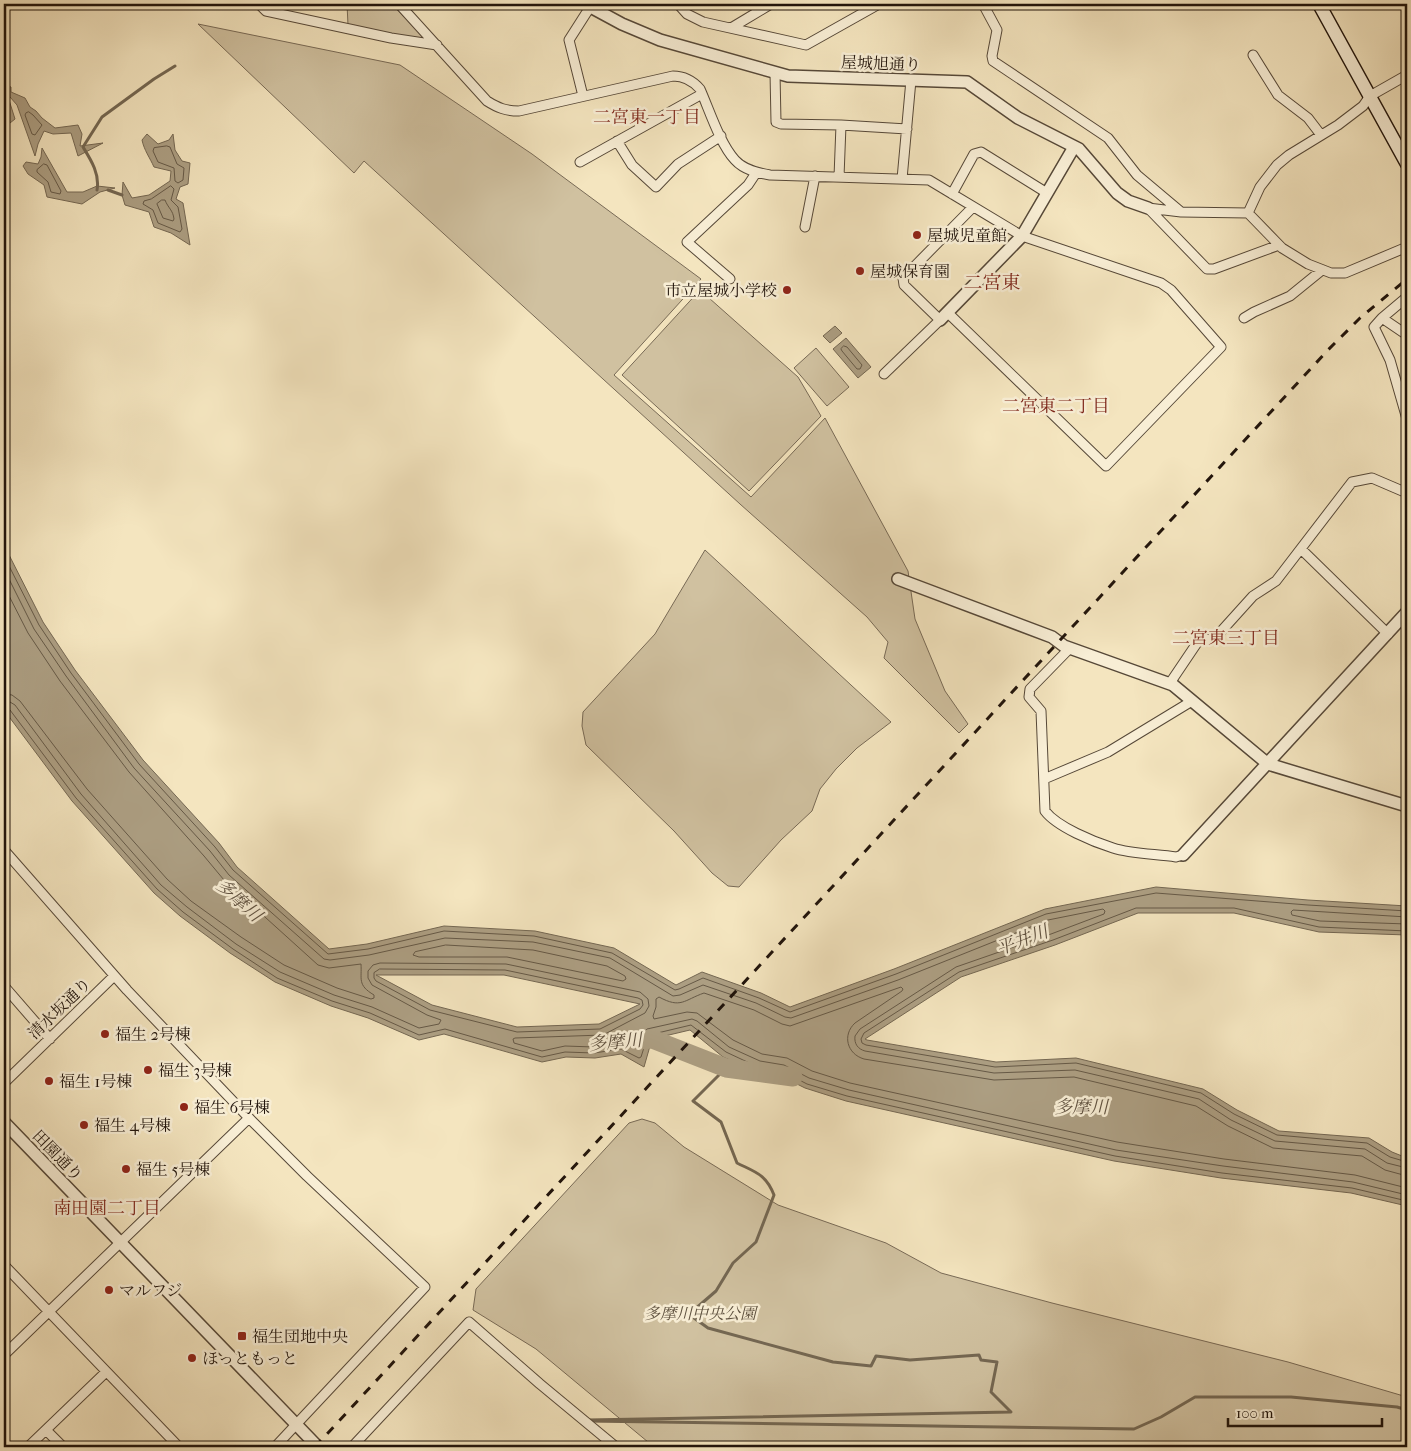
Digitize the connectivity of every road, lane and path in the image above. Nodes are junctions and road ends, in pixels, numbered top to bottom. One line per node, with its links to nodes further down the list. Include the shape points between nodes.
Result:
1 (259, 4): 10 (street, via 266,11)
2 (399, 4): 10 (street)
3 (678, 4): 9 (street, via 695,19)
4 (771, 4): 9 (street)
5 (879, 4): 9 (street, via 806,45)
6 (982, 4): 34 (street, via 997,30 992,61 1108,138 1137,175)
7 (1319, 4): 17 (main road)
8 (589, 5): 12 (street, 屋城旭通り, via 660,40); 16 (street, via 569,40)
9 (731, 28)
10 (437, 45): 16 (street, via 487,101 498,108 519,111)
11 (1253, 55): 20 (street, via 1278,95 1308,118)
12 (775, 73): 14 (street, 屋城旭通り); 18 (street, via 776,122)
13 (1407, 75): 17 (street)
14 (911, 80): 19 (street); 23 (street, 屋城旭通り, via 967,82 1018,118)
15 (702, 94): 16 (street, via 693,82 677,76); 21 (street); 22 (street)
16 (582, 96)
17 (1370, 96): 20 (street, via 1363,106); 25 (main road)
18 (841, 125): 19 (street); 28 (street)
19 (907, 129): 29 (street)
20 (1321, 135): 35 (street, via 1277,165 1260,187)
21 (721, 136): 22 (street, via 678,164 656,187 632,165); 26 (street, via 736,161)
22 (617, 141): 24 (street)
23 (1074, 147): 30 (street); 33 (street, 屋城旭通り, via 1117,193)
24 (580, 162)
25 (1407, 164)
26 (756, 173): 27 (street); 41 (street, via 748,185 687,242)
27 (815, 176): 28 (street); 36 (street)
28 (839, 177): 29 (street)
29 (902, 179): 31 (street, via 929,180)
30 (1047, 193): 31 (street, via 980,152 974,154); 37 (street)
31 (952, 194): 32 (street)
32 (973, 207): 37 (street); 43 (street, via 903,278 904,285)
33 (1148, 208): 34 (street); 38 (street, via 1207,269)
34 (1181, 212): 35 (street)
35 (1248, 212): 38 (street)
36 (804, 227)
37 (1022, 236): 43 (street); 43 (street, via 1161,283 1222,347 1106,466)
38 (1279, 245): 40 (street)
39 (1407, 247): 40 (street, via 1345,273)
40 (1322, 270): 44 (street, via 1290,296)
41 (730, 279)
42 (1407, 297): 45 (street)
43 (944, 316): 47 (street)
44 (1244, 318)
45 (1382, 318): 46 (street); 48 (street, via 1374,327 1390,360)
46 (1407, 335)
47 (884, 374)
48 (1407, 419)
49 (1407, 493): 50 (street, via 1372,478 1352,482)
50 (1301, 549): 53 (street); 55 (street, via 1276,581 1253,596 1216,637 1199,640)
51 (898, 579): 54 (street, via 1052,637)
52 (1407, 612): 53 (street)
53 (1388, 634): 57 (street)
54 (1070, 648): 55 (street); 58 (street, via 1030,689 1029,697 1041,711)
55 (1170, 684): 56 (street)
56 (1192, 701): 57 (street); 58 (street, via 1108,752)
57 (1268, 764): 59 (street); 61 (street)
58 (1044, 780): 61 (street, via 1045,811 1049,817 1073,831 1114,849)
59 (1407, 806)
60 (4, 850): 62 (street)
61 (1183, 856)
62 (114, 976): 64 (street, 清水坂通り); 66 (street)
63 (4, 986): 64 (street)
64 (50, 1039): 65 (street, 清水坂通り)
65 (4, 1083)
66 (249, 1118): 68 (street); 73 (street, via 425,1287)
67 (4, 1122): 68 (street, 田園通り)
68 (120, 1242): 70 (street); 73 (street, 田園通り)
69 (4, 1266): 70 (street)
70 (49, 1312): 71 (street); 72 (street)
71 (4, 1355)
72 (106, 1372): 74 (street); 77 (street)
73 (297, 1425): 78 (street); 79 (street, 田園通り)
74 (46, 1430): 75 (street); 76 (street)
75 (28, 1447)
76 (62, 1447)
77 (179, 1447)
78 (275, 1447)
79 (318, 1447)
80 (352, 1447): 81 (street, via 469,1322)
81 (616, 1447)

